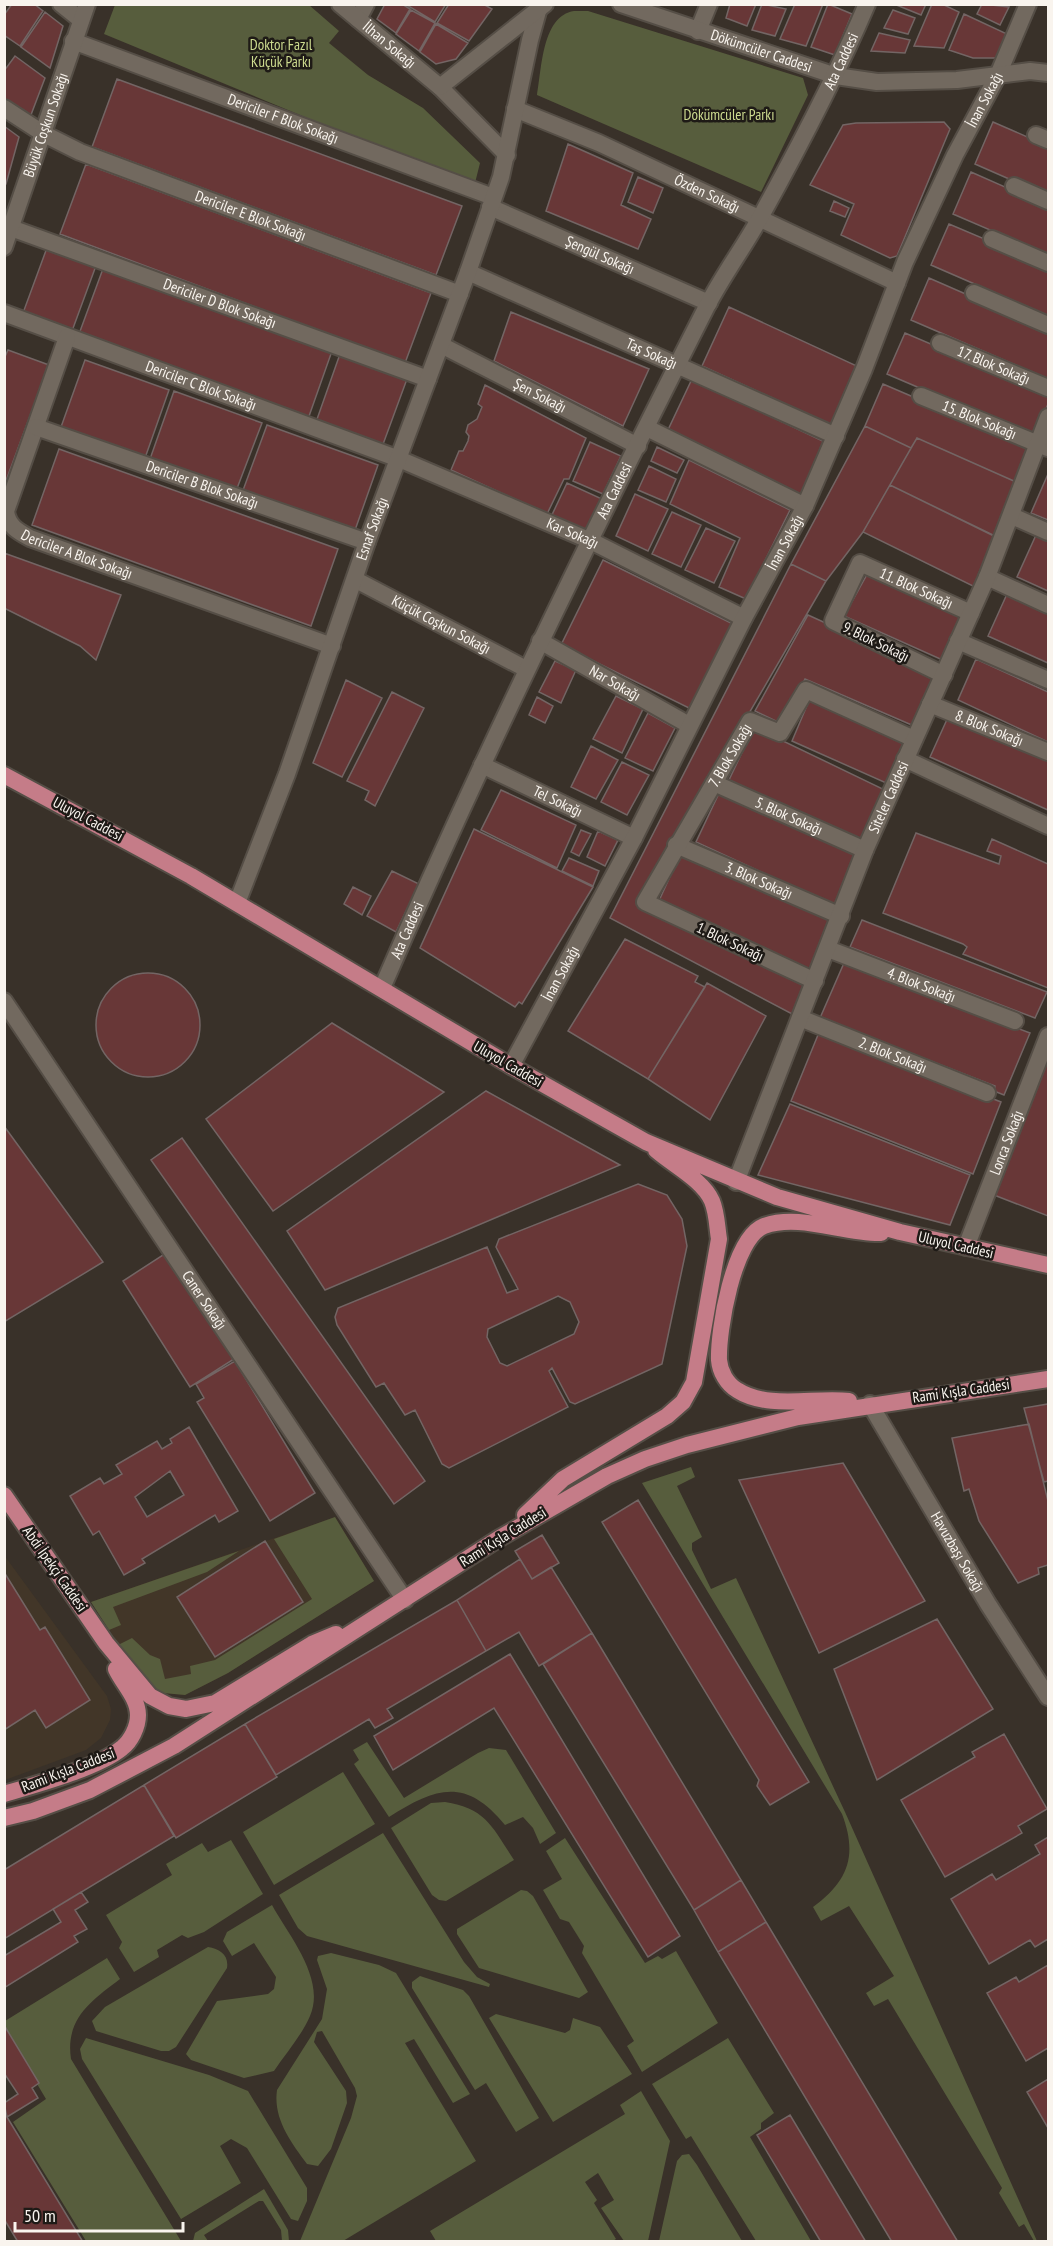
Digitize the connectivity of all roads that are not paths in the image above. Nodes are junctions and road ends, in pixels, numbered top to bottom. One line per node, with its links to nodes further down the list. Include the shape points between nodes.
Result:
1 (61, 4): 8 (street)
2 (340, 4): 9 (street, İlhan Sokağı)
3 (621, 4): 10 (street, Dökümcüler Caddesi)
4 (709, 4): 10 (street)
5 (867, 4): 13 (street, Ata Caddesi)
6 (1029, 4): 14 (street, İnan Sokağı)
7 (541, 7): 15 (street); 17 (street, Esnaf Sokağı)
8 (84, 12): 11 (street, Büyük Coşkun Sokağı)
9 (362, 12): 15 (street, İlhan Sokağı)
10 (698, 31): 13 (street, Dökümcüler Caddesi)
11 (73, 41): 18 (street, Büyük Coşkun Sokağı); 22 (street, Dericiler F Blok Sokağı)
12 (1048, 73): 14 (street, Dökümcüler Caddesi)
13 (836, 75): 14 (street, Dökümcüler Caddesi, via 877,82); 23 (street, Ata Caddesi)
14 (998, 75): 29 (street, İnan Sokağı)
15 (440, 87): 19 (street, İlhan Sokağı)
16 (4, 108): 18 (street, Dericiler E Blok Sokağı)
17 (515, 109): 19 (street, Esnaf Sokağı); 23 (street, Özden Sokağı, via 599,143)
18 (44, 134): 24 (street, Büyük Coşkun Sokağı); 31 (street, Dericiler E Blok Sokağı, via 80,152)
19 (507, 155): 22 (street, Esnaf Sokağı)
20 (1014, 186): 21 (street)
21 (1048, 201)
22 (491, 202): 28 (street, Esnaf Sokağı); 32 (street, Şengül Sokağı)
23 (760, 218): 29 (street, Özden Sokağı); 32 (street, Ata Caddesi)
24 (11, 228): 26 (street, Büyük Coşkun Sokağı); 39 (street, Dericiler D Blok Sokağı)
25 (992, 239): 27 (street)
26 (4, 247)
27 (1048, 263)
28 (468, 272): 31 (street, Esnaf Sokağı); 38 (street, Taş Sokağı)
29 (897, 283): 45 (street, İnan Sokağı)
30 (974, 293): 34 (street)
31 (460, 294): 37 (street, Esnaf Sokağı)
32 (709, 303): 38 (street, Ata Caddesi)
33 (4, 313): 35 (street, Dericiler C Blok Sokağı)
34 (1048, 325)
35 (67, 337): 43 (street, Dericiler A Blok Sokağı); 48 (street, Dericiler C Blok Sokağı)
36 (940, 343): 40 (street, 17. Blok Sokağı)
37 (441, 345): 39 (street, Esnaf Sokağı); 46 (street, Şen Sokağı)
38 (678, 367): 44 (street, Ata Caddesi); 45 (street, Taş Sokağı)
39 (428, 379): 48 (street, Esnaf Sokağı)
40 (1048, 388)
41 (921, 396): 47 (street, 15. Blok Sokağı)
42 (1048, 417): 47 (street, Siteler Caddesi)
43 (36, 427): 53 (street, Dericiler B Blok Sokağı); 62 (street, Dericiler A Blok Sokağı, via 6,511 13,528 30,538)
44 (647, 428): 46 (street, Ata Caddesi); 49 (street)
45 (836, 436): 49 (street, İnan Sokağı)
46 (638, 446): 52 (street, Ata Caddesi)
47 (1043, 446): 50 (street, Siteler Caddesi)
48 (399, 459): 52 (street, Kar Sokağı); 53 (street, Esnaf Sokağı)
49 (805, 506): 59 (street, İnan Sokağı)
50 (1012, 516): 51 (street); 55 (street, Siteler Caddesi)
51 (1048, 532)
52 (591, 541): 59 (street, Kar Sokağı); 60 (street, Ata Caddesi)
53 (368, 542): 56 (street, Esnaf Sokağı)
54 (860, 563): 58 (street, 11. Blok Sokağı); 64 (street, 9. Blok Sokağı, via 833,621)
55 (987, 577): 57 (street); 58 (street, Siteler Caddesi)
56 (356, 580): 62 (street, Esnaf Sokağı); 63 (street, Küçük Coşkun Sokağı)
57 (1048, 605)
58 (971, 613): 61 (street, Siteler Caddesi)
59 (744, 618): 67 (street, İnan Sokağı)
60 (540, 641): 63 (street, Ata Caddesi); 67 (street, Nar Sokağı)
61 (958, 641): 64 (street, Siteler Caddesi); 65 (street)
62 (332, 646): 79 (street, Esnaf Sokağı)
63 (526, 669): 71 (street, Ata Caddesi)
64 (944, 675): 66 (street, Siteler Caddesi)
65 (1048, 680)
66 (930, 704): 68 (street, Siteler Caddesi); 69 (street, 8. Blok Sokağı)
67 (689, 725): 75 (street, İnan Sokağı)
68 (914, 739): 70 (street, Siteler Caddesi); 73 (street, 7. Blok Sokağı, via 806,690 780,733 750,721)
69 (1048, 752)
70 (905, 759): 74 (street); 77 (street, Siteler Caddesi)
71 (482, 765): 75 (street, Tel Sokağı); 83 (street, Ata Caddesi)
72 (4, 775): 79 (main road, Uluyol Caddesi)
73 (714, 783): 76 (street, 7. Blok Sokağı); 77 (street, 5. Blok Sokağı)
74 (1048, 826)
75 (634, 838): 88 (street, İnan Sokağı)
76 (676, 845): 78 (street, 7. Blok Sokağı); 80 (street, 3. Blok Sokağı)
77 (866, 850): 80 (street, Siteler Caddesi)
78 (645, 902): 82 (street, 1. Blok Sokağı)
79 (237, 903): 83 (main road, Uluyol Caddesi)
80 (841, 916): 81 (street, Siteler Caddesi)
81 (828, 949): 82 (street, Siteler Caddesi); 86 (street, 4. Blok Sokağı)
82 (815, 981): 85 (street, Siteler Caddesi)
83 (382, 988): 88 (main road, Uluyol Caddesi)
84 (4, 1001): 99 (street, Caner Sokağı)
85 (800, 1018): 89 (street, 2. Blok Sokağı); 91 (street, Siteler Caddesi)
86 (1015, 1021)
87 (1048, 1036): 93 (street, Lonca Sokağı)
88 (511, 1066): 90 (main road, Uluyol Caddesi)
89 (987, 1093)
90 (646, 1142): 91 (main road, Uluyol Caddesi); 98 (main road, via 700,1184 712,1200 716,1217 719,1239 694,1382 683,1402 667,1416 563,1479)
91 (736, 1182): 92 (main road, Uluyol Caddesi)
92 (900, 1232): 93 (main road, Uluyol Caddesi); 96 (main road, via 850,1232 798,1223 762,1226 743,1249 725,1308 719,1360 726,1380 735,1389 751,1398)
93 (966, 1248): 94 (main road, Uluyol Caddesi)
94 (1048, 1265)
95 (1048, 1378): 96 (main road, Rami Kışla Caddesi)
96 (870, 1404): 98 (main road, Rami Kışla Caddesi, via 748,1429 645,1459 607,1476); 102 (street, Havuzbaşı Sokağı)
97 (4, 1495): 101 (main road, Abdi İpekçi Caddesi)
98 (498, 1539): 99 (main road, Rami Kışla Caddesi)
99 (405, 1599): 100 (main road, Rami Kışla Caddesi)
100 (351, 1631): 101 (main road, via 327,1636 215,1703 186,1710 150,1695); 104 (main road, Rami Kışla Caddesi, via 174,1746 90,1790)
101 (106, 1643): 103 (main road, Rami Kışla Caddesi, via 116,1671 135,1703 138,1716 130,1739 123,1748 95,1763)
102 (1048, 1697)
103 (4, 1794)
104 (4, 1818)

